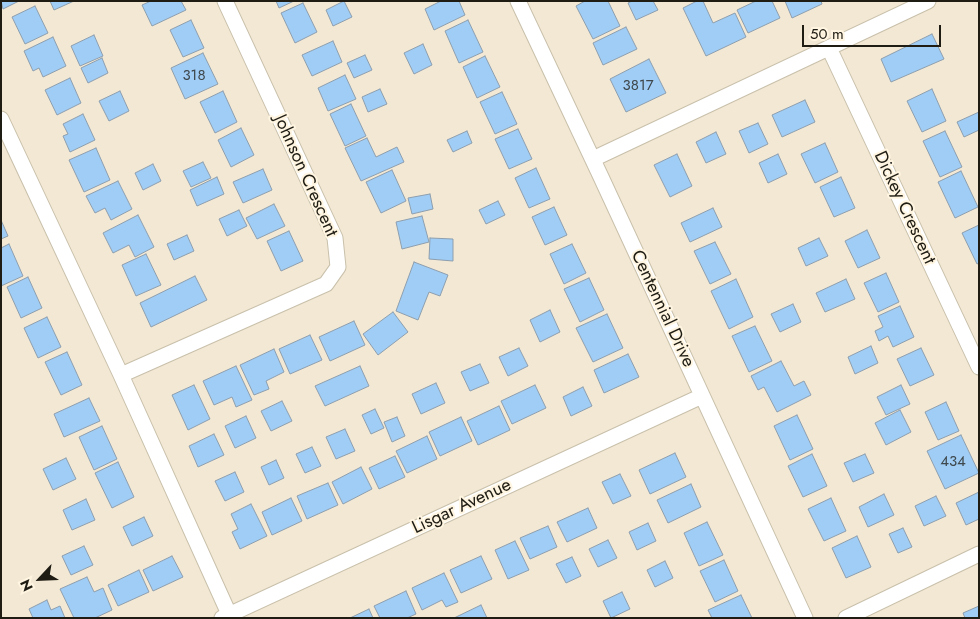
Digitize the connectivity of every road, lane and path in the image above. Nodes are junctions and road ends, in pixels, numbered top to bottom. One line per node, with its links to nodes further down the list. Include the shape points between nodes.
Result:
1 (225, 1): 8 (street, Johnson Crescent, via 335,238 338,267 326,284)
2 (518, 1): 6 (street, Centennial Drive)
3 (928, 1): 4 (street)
4 (829, 48): 6 (street); 7 (street, Dickey Crescent)
5 (1, 120): 8 (street)
6 (593, 159): 9 (street, Centennial Drive)
7 (979, 367)
8 (121, 375): 11 (street)
9 (702, 396): 11 (street, Lisgar Avenue); 12 (street, Centennial Drive)
10 (979, 554): 13 (street)
11 (225, 616)
12 (806, 618)
13 (846, 618)

